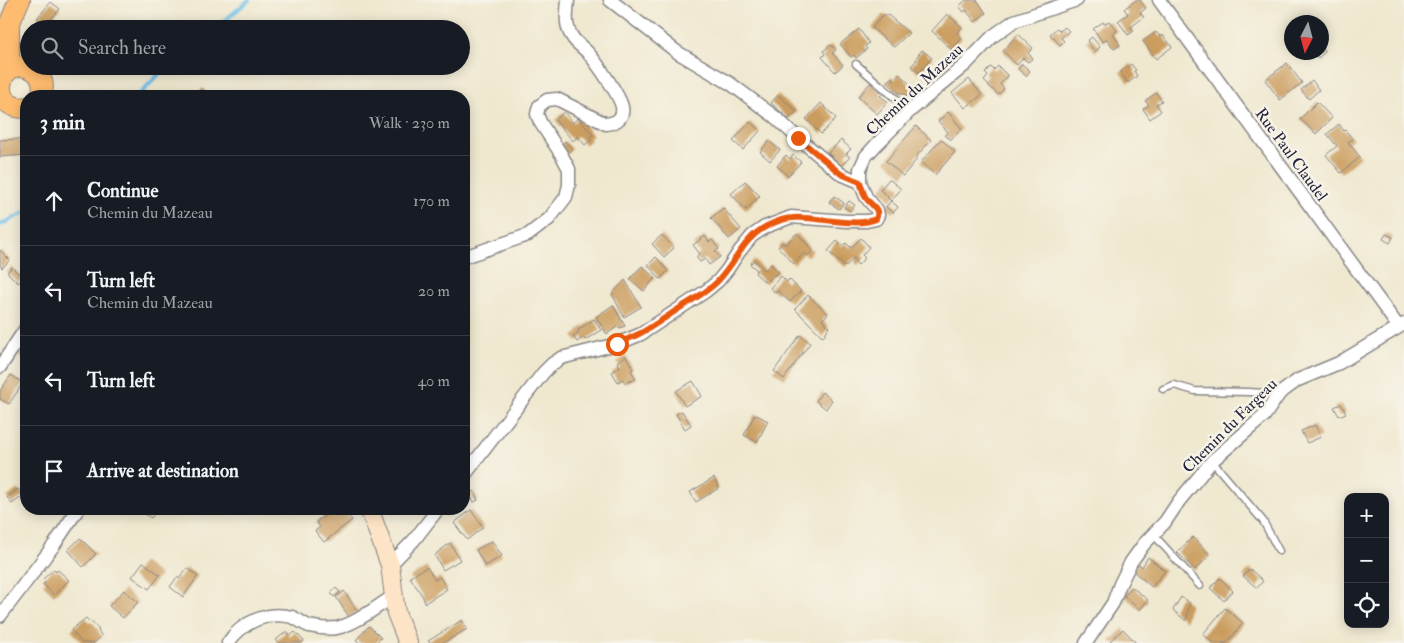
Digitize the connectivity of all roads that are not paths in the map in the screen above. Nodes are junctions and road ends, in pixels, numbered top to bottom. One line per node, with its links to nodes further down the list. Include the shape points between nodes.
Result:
1 (22, 0): 6 (main road)
2 (568, 0): 15 (street, via 566,23 572,37 590,55 610,84 622,107 621,117 606,124 557,99 547,100 539,106 540,122 569,169 566,197 549,219 528,235)
3 (610, 0): 14 (street, via 677,52 731,84 775,116 841,174)
4 (1077, 0): 13 (street, Chemin du Mazeau, via 1014,22 993,36 965,65)
5 (1159, 0): 16 (street, Rue Paul Claudel)
6 (21, 20)
7 (20, 49): 10 (main road)
8 (856, 64): 13 (lane)
9 (38, 75): 11 (main road)
10 (9, 77): 12 (main road, via 3,96)
11 (43, 90)
12 (12, 107)
13 (910, 111): 14 (street, Chemin du Mazeau, via 866,156 860,170)
14 (860, 182): 22 (street, via 866,197 877,210 876,219 847,222 791,218 765,227 752,236 718,281 641,334 617,344 572,354 552,364)
15 (470, 254)
16 (1401, 325): 20 (street, Chemin du Fargeau, via 1339,363 1298,380)
17 (20, 337): 18 (street)
18 (0, 367)
19 (1164, 389): 20 (lane, via 1174,385 1195,391)
20 (1279, 394): 21 (street, Chemin du Fargeau, via 1264,416)
21 (1212, 461): 26 (street, Chemin du Fargeau); 27 (lane, via 1263,521)
22 (470, 468)
23 (74, 515): 31 (street)
24 (371, 515): 28 (main road)
25 (433, 515): 28 (street)
26 (1153, 534): 29 (lane); 34 (street, Chemin du Fargeau, via 1131,562 1113,604)
27 (1279, 551)
28 (390, 566): 30 (main road)
29 (1200, 586)
30 (394, 596): 32 (street, via 349,624 336,628 310,626 277,615 261,617 238,630); 33 (main road, via 396,613)
31 (0, 616)
32 (228, 643)
33 (408, 643)
34 (1086, 643)

